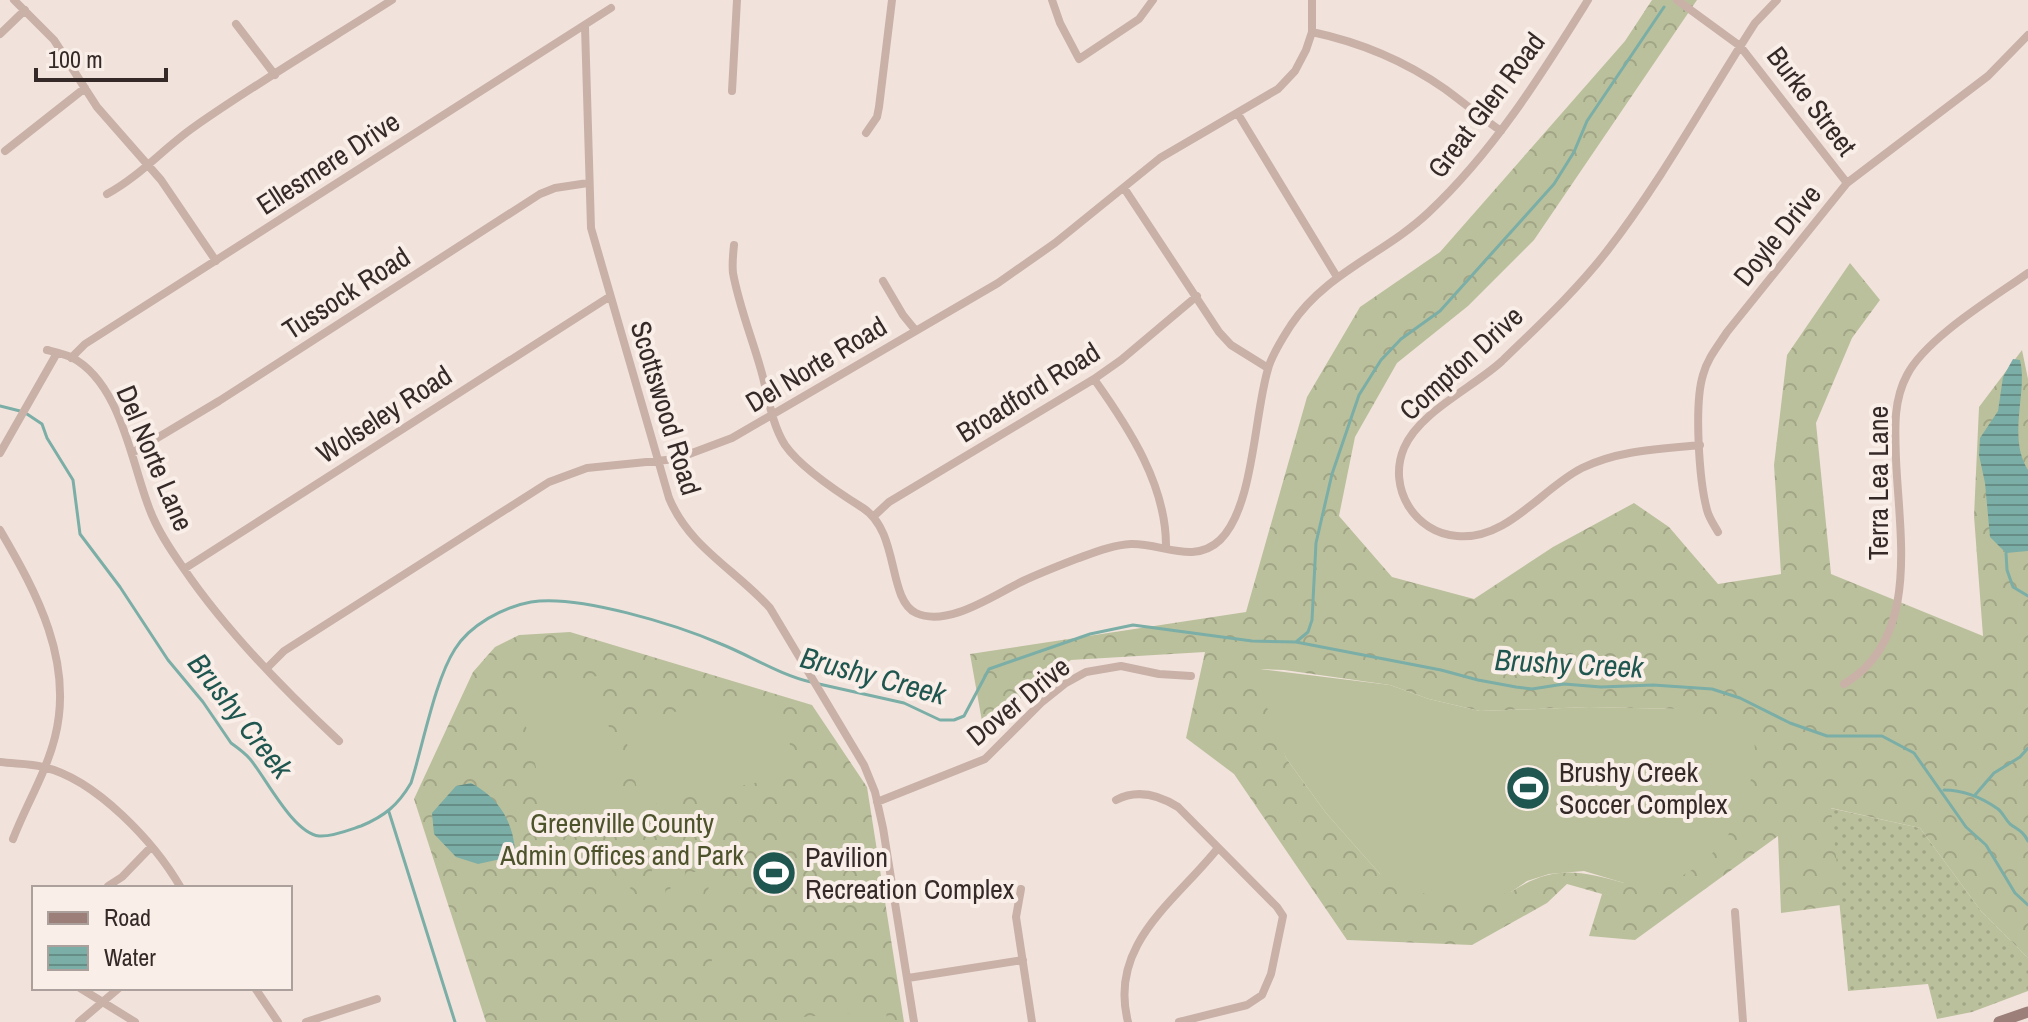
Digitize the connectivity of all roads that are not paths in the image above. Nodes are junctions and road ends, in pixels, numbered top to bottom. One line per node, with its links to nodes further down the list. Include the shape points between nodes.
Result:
1 (14, 0): 13 (street)
2 (392, 0): 11 (street)
3 (737, 0): 22 (street)
4 (892, 0): 25 (street, via 879,107)
5 (1052, 0): 6 (street, via 1079,59 1139,19)
6 (1153, 0)
7 (1312, 0): 16 (street, Del Norte Road)
8 (1588, 0): 24 (street, Great Glen Road)
9 (1677, 0): 19 (street, Burke Street)
10 (1777, 0): 19 (street, Compton Drive)
11 (380, 3): 20 (street)
12 (611, 8): 15 (street, Ellesmere Drive)
13 (25, 10): 17 (street); 21 (street, via 54,40)
14 (236, 24): 20 (street)
15 (585, 27): 28 (street, Scottswood Road); 33 (street, Ellesmere Drive)
16 (1312, 32): 23 (street, Del Norte Road, via 1287,81); 24 (street, via 1405,65)
17 (0, 34)
18 (2028, 35): 29 (street, Doyle Drive, via 1988,76)
19 (1740, 46): 29 (street, Burke Street); 46 (street, Compton Drive, via 1605,253 1491,371 1418,427 1404,446 1399,480 1417,519 1442,534 1469,536 1504,523 1595,462)
20 (275, 75): 27 (street)
21 (85, 88): 26 (street); 27 (street)
22 (732, 91)
23 (1238, 114): 30 (street, Del Norte Road, via 1160,158); 35 (street)
24 (1501, 131): 35 (street, Great Glen Road, via 1427,214)
25 (866, 133)
26 (5, 151)
27 (147, 164): 31 (street); 33 (street)
28 (588, 183): 38 (street, Scottswood Road, via 591,228); 48 (street, Tussock Road, via 540,194)
29 (1847, 183): 46 (street, Doyle Drive, via 1710,358 1699,393)
30 (1124, 188): 37 (street); 39 (street, Del Norte Road, via 1024,267)
31 (107, 194)
32 (734, 245): 45 (street, Great Glen Road, via 734,274)
33 (216, 261): 42 (street, Ellesmere Drive)
34 (2028, 273): 57 (street, Terra Lea Lane, via 1935,341 1906,376 1895,424 1897,611 1878,653)
35 (1337, 277): 43 (street, Great Glen Road, via 1298,316)
36 (883, 281): 39 (street)
37 (1197, 296): 43 (street, via 1226,340); 44 (street, Broadford Road)
38 (609, 297): 49 (street, Scottswood Road); 54 (street, Wolseley Road)
39 (916, 331): 45 (street, Del Norte Road)
40 (47, 350): 41 (street, Del Norte Lane)
41 (57, 353): 42 (street, Del Norte Lane); 47 (street)
42 (71, 358): 48 (street, Del Norte Lane, via 105,391)
43 (1268, 368): 53 (street, Great Glen Road, via 1231,526 1205,551)
44 (1094, 379): 50 (street, Broadford Road); 53 (street, via 1146,465 1164,514)
45 (772, 416): 49 (street, Del Norte Road, via 715,446); 50 (street, Great Glen Road, via 798,460)
46 (1700, 445): 52 (street, Doyle Drive, via 1707,510)
47 (0, 453)
48 (132, 453): 54 (street, Del Norte Lane, via 152,516)
49 (657, 461): 55 (street, Del Norte Road, via 587,468 549,482 296,643); 62 (street, Scottswood Road, via 685,529 770,608 859,754)
50 (874, 516): 53 (street, Great Glen Road, via 889,545 902,598 921,615 970,608 1036,575 1115,547)
51 (0, 530): 60 (street, via 41,606 56,656 59,709)
52 (1718, 532)
53 (1166, 548)
54 (184, 569): 55 (street, Del Norte Lane)
55 (267, 668): 58 (street, Del Norte Lane)
56 (1191, 676): 62 (street, Dover Drive, via 1121,666 1086,672 1041,703 985,759)
57 (1844, 684)
58 (339, 741)
59 (0, 762): 60 (street)
60 (45, 767): 63 (street); 64 (street, via 108,802)
61 (1116, 800): 65 (street, via 1142,793 1169,801)
62 (877, 802): 71 (street, Scottswood Road)
63 (13, 839)
64 (151, 847): 66 (street); 67 (street)
65 (1218, 848): 85 (street, via 1133,950 1124,982); 86 (street, via 1277,907 1283,924 1269,982 1258,999)
66 (108, 886)
67 (180, 886)
68 (1021, 889): 70 (street, via 1016,907)
69 (1735, 912): 87 (street)
70 (1023, 960): 71 (street); 84 (street)
71 (908, 978): 83 (street, Scottswood Road)
72 (83, 990): 76 (street)
73 (117, 990): 76 (street)
74 (256, 990): 81 (street)
75 (377, 999): 82 (street)
76 (102, 1002): 79 (street); 80 (street)
77 (2028, 1012): 78 (main road)
78 (2016, 1020): 88 (main road)
79 (79, 1022)
80 (135, 1022)
81 (278, 1022)
82 (306, 1022)
83 (914, 1022)
84 (1032, 1022)
85 (1128, 1022)
86 (1179, 1022)
87 (1743, 1022)
88 (1999, 1022)

